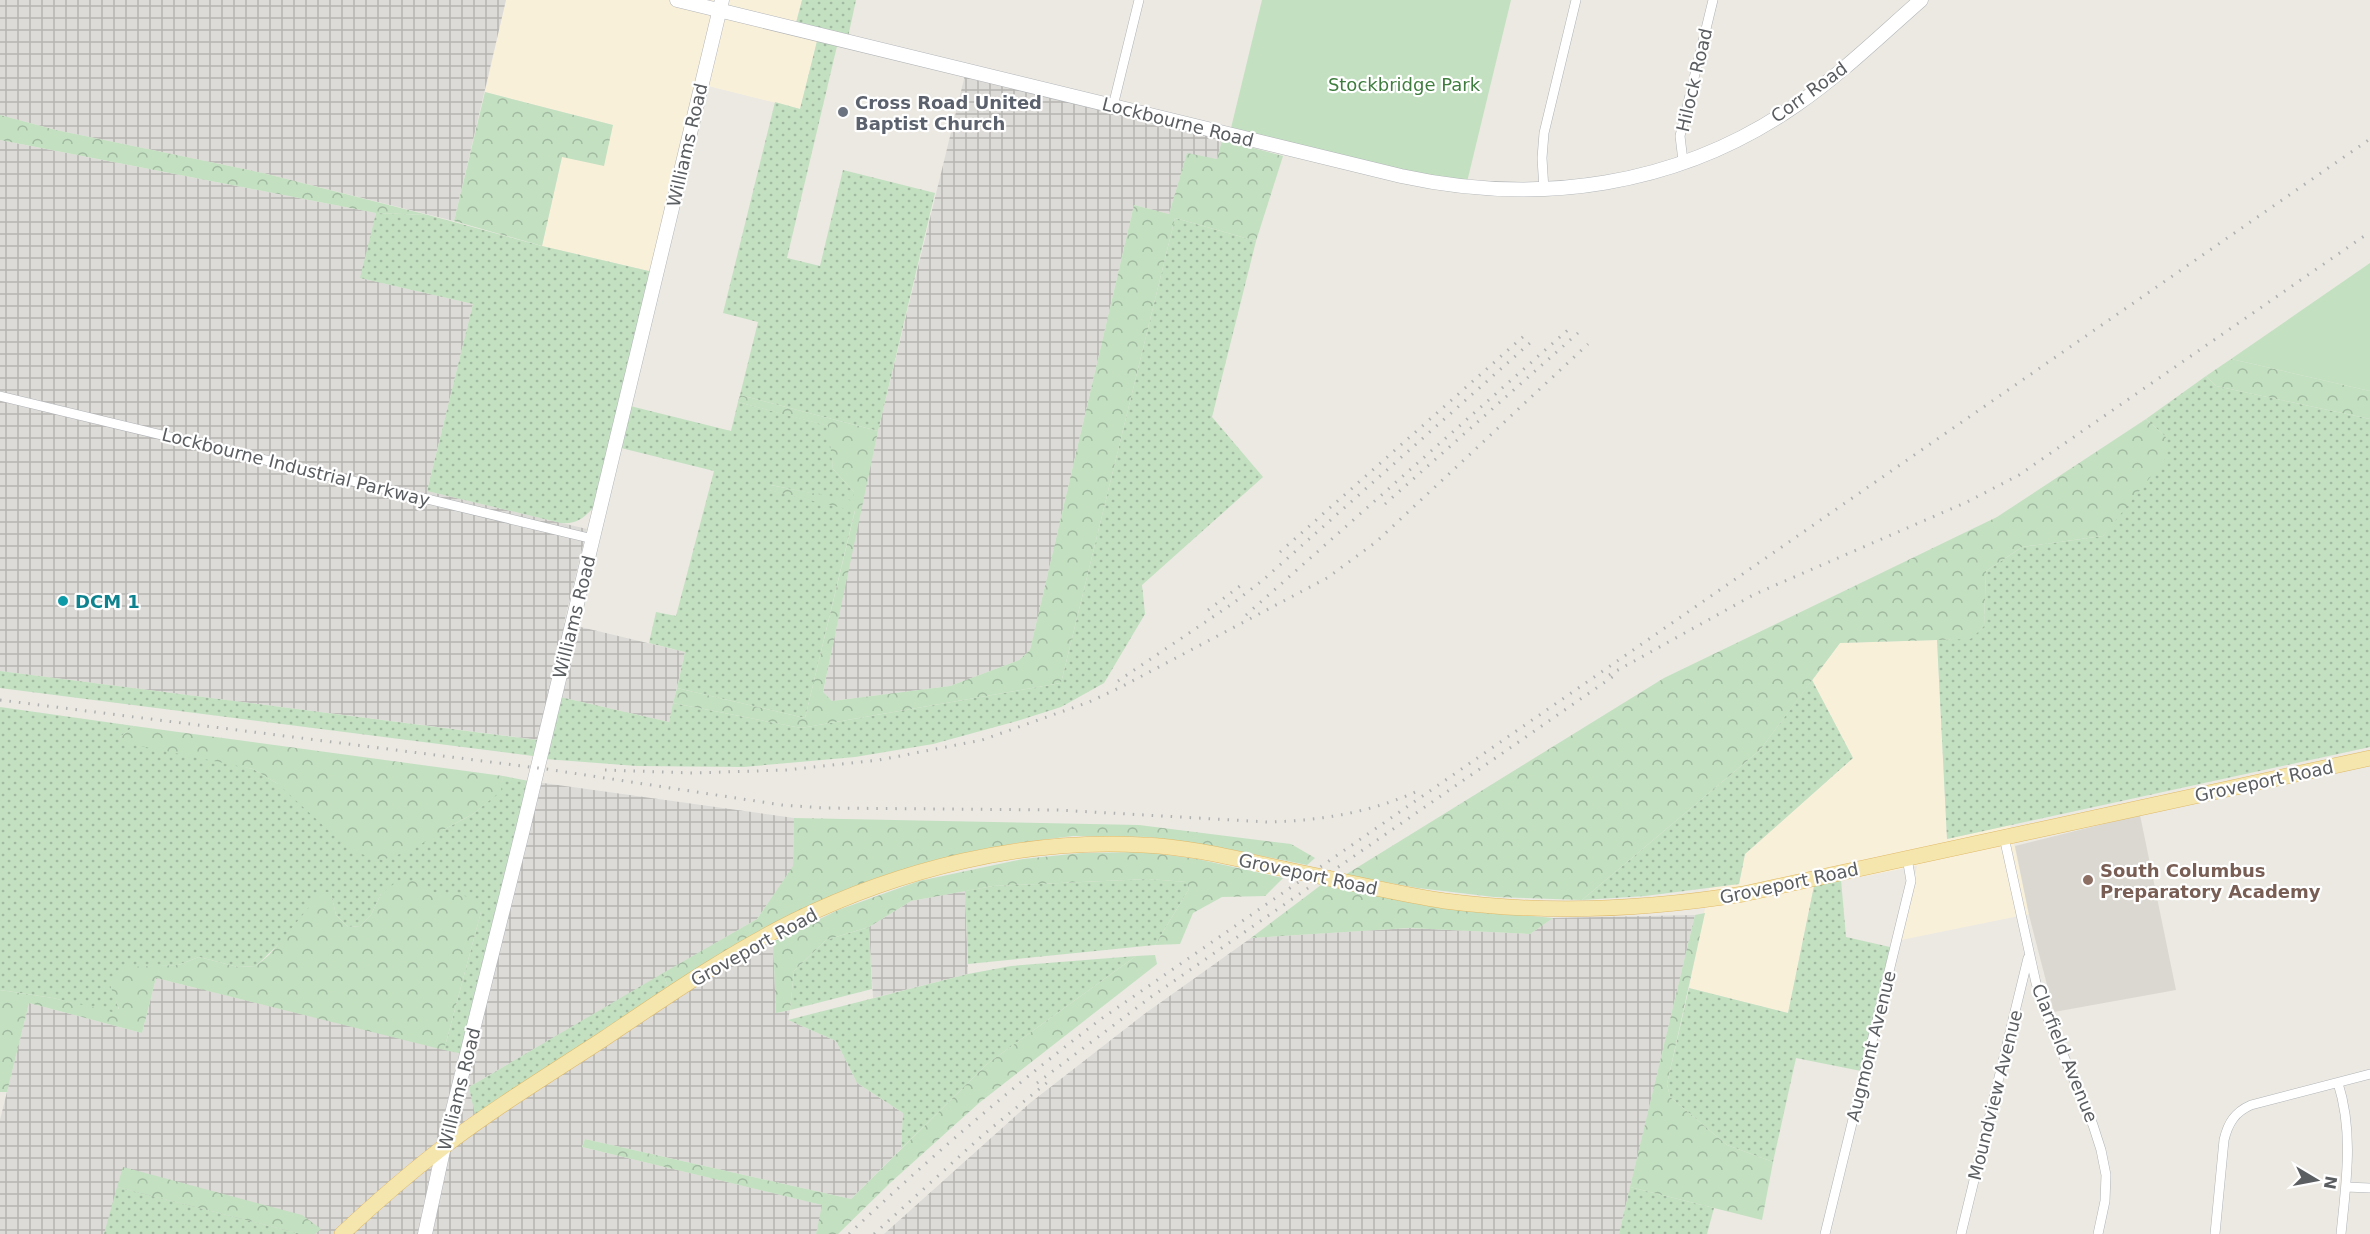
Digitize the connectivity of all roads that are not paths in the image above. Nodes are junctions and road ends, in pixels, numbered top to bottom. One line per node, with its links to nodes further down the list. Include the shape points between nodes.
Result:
1 (677, 0): 6 (street, Lockbourne Road)
2 (1139, 0): 7 (street)
3 (1576, 0): 9 (street, via 1544,133)
4 (1713, 0): 8 (street, Hilock Road, via 1680,136)
5 (1921, 0): 8 (street, Corr Road, via 1795,106 1735,140)
6 (721, 5): 7 (street, Lockbourne Road); 11 (street, Williams Road)
7 (1113, 106): 9 (street, Lockbourne Road, via 1426,182 1490,190)
8 (1683, 161): 9 (street, Lockbourne Road, via 1621,180)
9 (1544, 190)
10 (0, 396): 11 (street, Lockbourne Industrial Parkway)
11 (593, 539): 18 (street, Williams Road)
12 (2370, 758): 13 (main road, Groveport Road)
13 (2004, 837): 14 (main road, Groveport Road); 15 (street, Clarfield Avenue)
14 (1907, 858): 18 (main road, Groveport Road, bridge, via 1743,894 1670,904 1560,909 1429,898 1176,848 1097,844 996,855 908,877 812,913 732,955); 23 (street, Augmont Avenue, via 1910,888)
15 (2029, 956): 24 (street, Moundview Avenue); 25 (street, Clarfield Avenue, via 2048,1019 2101,1150 2106,1175)
16 (2370, 1074): 17 (street)
17 (2338, 1083): 19 (street, via 2349,1139); 26 (street, via 2251,1105 2233,1117 2224,1140)
18 (444, 1146): 21 (main road, Groveport Road); 22 (street, Williams Road)
19 (2346, 1187): 20 (street); 27 (street)
20 (2370, 1188)
21 (342, 1234)
22 (425, 1234)
23 (1825, 1234)
24 (1961, 1234)
25 (2098, 1234)
26 (2215, 1234)
27 (2341, 1234)

